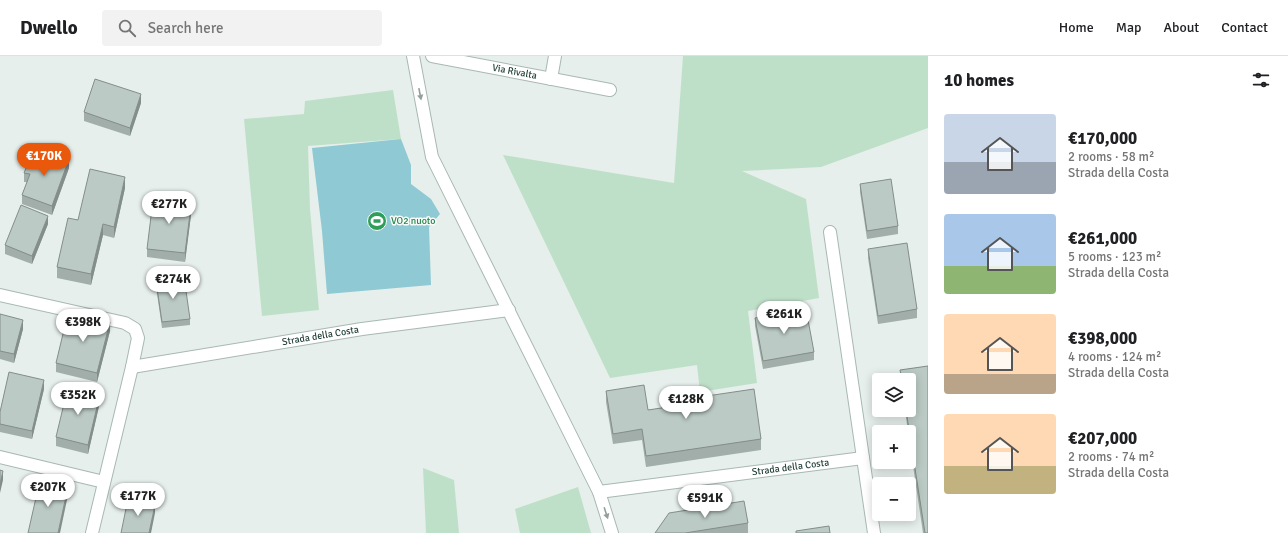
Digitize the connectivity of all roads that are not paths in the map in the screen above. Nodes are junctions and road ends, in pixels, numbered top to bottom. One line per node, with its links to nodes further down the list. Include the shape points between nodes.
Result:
1 (412, 56): 8 (street, one-way to 8, via 432,157)
2 (432, 56): 4 (street, Via Rivalta)
3 (555, 56): 4 (street, Via Rivalta)
4 (551, 79): 5 (street, Via Rivalta)
5 (610, 90)
6 (830, 232): 11 (street)
7 (0, 295): 9 (street, via 125,323 135,329 138,338)
8 (508, 310): 9 (street, Strada della Costa, via 362,329); 13 (street)
9 (132, 367): 12 (street)
10 (0, 457): 12 (street)
11 (863, 458): 13 (street, Strada della Costa); 16 (street)
12 (104, 482): 14 (street)
13 (599, 492): 15 (street, one-way to 15)
14 (92, 533)
15 (612, 533)
16 (874, 533)

